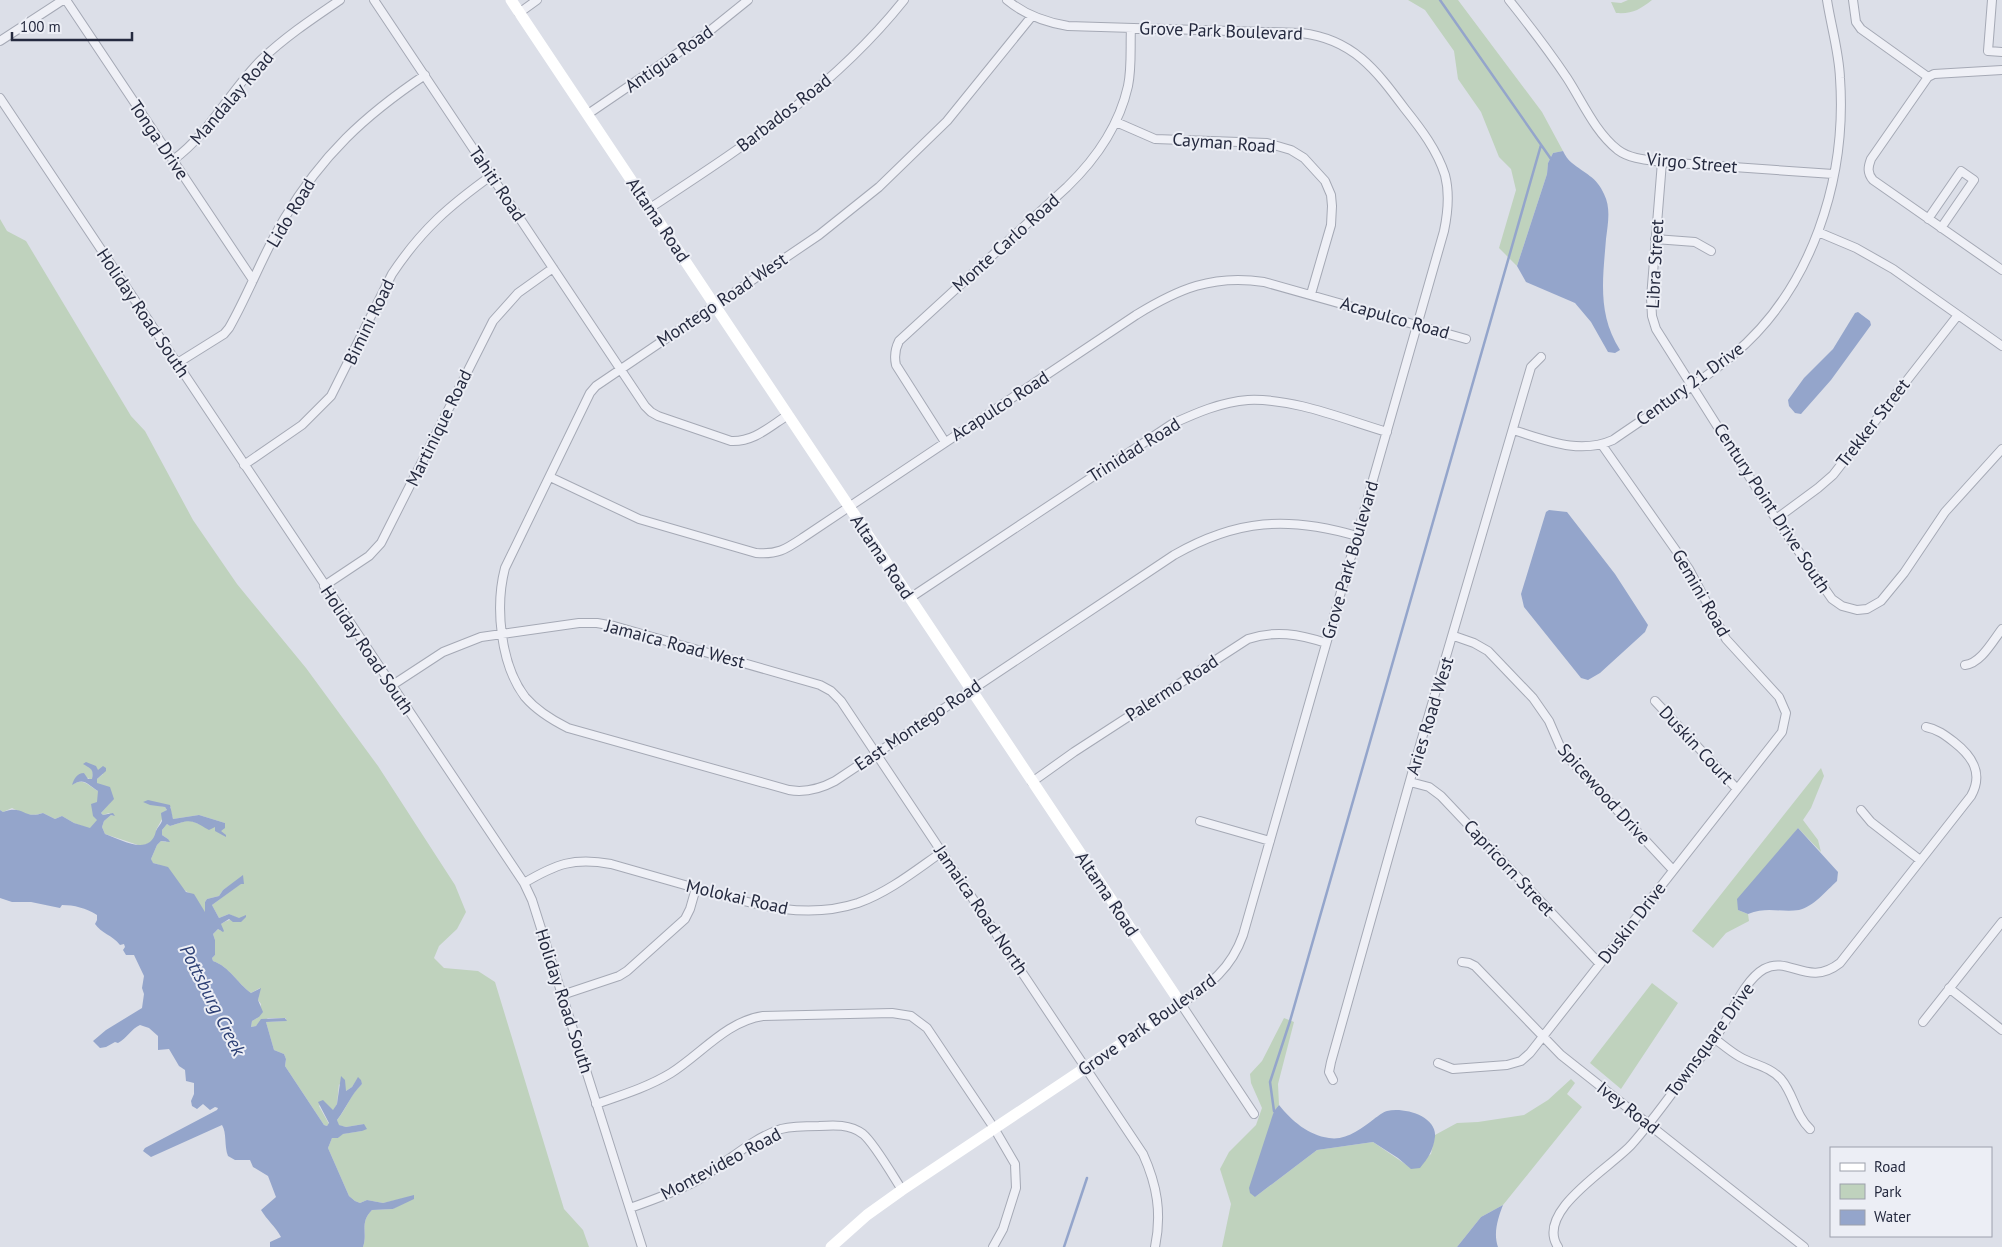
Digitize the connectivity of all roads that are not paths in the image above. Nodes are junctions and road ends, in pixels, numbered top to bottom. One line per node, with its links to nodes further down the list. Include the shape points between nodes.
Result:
1 (65, 0): 16 (street); 24 (street, Tonga Drive)
2 (340, 0): 24 (street, Mandalay Road, via 292,32 261,61 196,141)
3 (374, 0): 19 (street, Tahiti Road)
4 (511, 0): 13 (street, Altama Road)
5 (537, 0): 13 (street)
6 (748, 0): 22 (street, Antigua Road, via 706,33)
7 (904, 0): 28 (street, Barbados Road, via 875,34 816,91 773,125)
8 (1007, 0): 14 (street, Grove Park Boulevard)
9 (1510, 0): 25 (street, Virgo Street, via 1608,142 1635,158)
10 (1827, 0): 26 (street, Century 21 Drive, via 1840,77 1839,138)
11 (1853, 0): 20 (street, via 1856,22 1861,30)
12 (1992, 0): 17 (street, via 1988,51)
13 (519, 12): 22 (street, Altama Road)
14 (1032, 16): 15 (street, Grove Park Boulevard, via 1068,26); 38 (street, Montego Road West, via 947,121 879,187 819,235)
15 (1130, 28): 23 (street, Monte Carlo Road, via 1128,86); 40 (street, Grove Park Boulevard, via 1309,34 1347,48 1373,68 1436,152 1448,190 1444,232)
16 (0, 42)
17 (2002, 52)
18 (2002, 70): 20 (street)
19 (425, 75): 27 (street, Tahiti Road); 36 (street, Lido Road, via 387,101 325,159 284,220)
20 (1928, 77): 29 (street, via 1871,159 1868,175)
21 (0, 98): 44 (street, Holiday Road South)
22 (588, 114): 28 (street, Altama Road)
23 (1116, 122): 37 (street, Cayman Road, via 1155,139 1268,143 1304,158 1325,181 1332,206 1331,225); 50 (street, Monte Carlo Road, via 1083,172 899,341 896,365)
24 (172, 160): 36 (street, Tonga Drive)
25 (1662, 162): 26 (street, Virgo Street); 32 (street, Libra Street)
26 (1833, 174): 31 (street, Century 21 Drive)
27 (492, 175): 34 (street, Tahiti Road); 53 (street, Bimini Road, via 438,216 405,255 392,274 331,396 302,425)
28 (650, 208): 38 (street, Altama Road)
29 (1928, 218): 30 (street); 30 (street, via 1961,171 1974,180)
30 (1941, 228): 35 (street)
31 (1818, 232): 39 (street, via 1881,262); 46 (street, Century 21 Drive, via 1796,278 1769,318 1733,355)
32 (1655, 239): 33 (street, via 1695,242); 46 (street, Libra Street, via 1650,298 1652,316 1661,340)
33 (1710, 251)
34 (553, 268): 45 (street, Tahiti Road); 58 (street, Martinique Road, via 518,293 493,321 382,542 369,556)
35 (2002, 270)
36 (253, 280): 44 (street, Lido Road, via 224,334)
37 (1311, 294): 40 (street, Acapulco Road); 50 (street, Acapulco Road, via 1247,279 1222,280 1183,290 1164,298)
38 (715, 305): 45 (street, Montego Road West); 47 (street, Altama Road)
39 (1958, 315): 42 (street); 56 (street, Trekker Street, via 1833,474)
40 (1417, 324): 41 (street, Acapulco Road); 49 (street, Grove Park Boulevard)
41 (1466, 339)
42 (2002, 346)
43 (1541, 357): 48 (street, Aries Road West, via 1531,367)
44 (176, 364): 53 (street, Holiday Road South)
45 (620, 369): 47 (street, Tahiti Road, via 651,412 731,441 751,439); 54 (street, Montego Road West, via 590,393)
46 (1692, 385): 51 (street, Century 21 Drive); 56 (street, Century Point Drive South)
47 (788, 415): 55 (street, Altama Road)
48 (1513, 430): 51 (street, Century 21 Drive, via 1573,447); 62 (street, Aries Road West)
49 (1387, 432): 57 (street, Grove Park Boulevard); 59 (street, Trinidad Road, via 1269,400 1247,400 1208,408 1172,424)
50 (945, 442): 55 (street, Acapulco Road)
51 (1602, 445): 68 (street, Gemini Road, via 1689,569 1726,639 1779,697)
52 (2002, 449): 56 (street, Century Point Drive South, via 1945,512 1885,597 1867,609 1849,609 1832,599)
53 (244, 465): 58 (street, Holiday Road South)
54 (550, 477): 55 (street, Acapulco Road, via 639,520 770,555 782,551); 61 (street, Montego Road West, via 505,568 500,596)
55 (849, 507): 59 (street, Altama Road)
56 (1776, 519)
57 (1357, 536): 63 (street, Grove Park Boulevard); 66 (street, East Montego Road, via 1327,527 1299,524 1240,527 1214,535 1174,555)
58 (324, 586): 65 (street, Holiday Road South)
59 (910, 598): 66 (street, Altama Road)
60 (2002, 629): 64 (street, via 1980,658)
61 (503, 635): 65 (street, Jamaica Road West, via 482,638 443,652); 70 (street, Jamaica Road West, via 597,623 820,685 842,701); 70 (street, East Montego Road, via 513,676 526,697 546,716 568,728 796,791 816,790 830,784)
62 (1454, 636): 72 (street, Aries Road West); 79 (street, Spicewood Drive, via 1488,651 1533,698 1562,751)
63 (1326, 643): 71 (street, Palermo Road, via 1287,633 1248,640); 76 (street, Grove Park Boulevard)
64 (1965, 665)
65 (391, 686): 80 (street, Holiday Road South)
66 (971, 690): 70 (street, East Montego Road); 71 (street, Altama Road)
67 (1655, 702): 73 (street, Duskin Court)
68 (1786, 713): 73 (street, Duskin Drive, via 1782,732)
69 (1926, 727): 78 (street, Townsquare Drive, via 1937,730 1967,752 1977,776 1971,796)
70 (876, 753): 77 (street, Jamaica Road North)
71 (1032, 782): 87 (street, Altama Road)
72 (1410, 782): 84 (street, Capricorn Street, via 1429,787 1441,796); 94 (street, Aries Road West, via 1331,1062 1329,1072)
73 (1737, 789): 79 (street, Duskin Drive)
74 (1861, 810): 78 (street, via 1871,822)
75 (1200, 821): 76 (street)
76 (1270, 840): 87 (street, Grove Park Boulevard, via 1238,950 1216,978)
77 (942, 852): 81 (street, Molokai Road, via 876,894 859,902 826,909 770,908); 93 (street, Jamaica Road North)
78 (1920, 860): 91 (street, Townsquare Drive, via 1840,963 1814,974 1780,966 1764,969 1744,991)
79 (1673, 870): 84 (street, Duskin Drive)
80 (524, 884): 81 (street, Molokai Road, via 562,863 593,860); 86 (street, Holiday Road South)
81 (696, 888): 86 (street, via 685,919 627,971)
82 (2002, 922): 85 (street)
83 (1462, 962): 90 (street, Ivey Road, via 1476,966)
84 (1600, 964): 90 (street, Duskin Drive)
85 (1949, 988): 88 (street); 89 (street)
86 (562, 995): 95 (street, Holiday Road South)
87 (1181, 1004): 93 (street, Grove Park Boulevard); 96 (street, Altama Road)
88 (1923, 1022)
89 (2002, 1030)
90 (1543, 1036): 92 (street, Duskin Drive, via 1530,1053 1507,1065 1453,1069); 97 (street, Ivey Road, via 1561,1055)
91 (1715, 1039): 97 (street, Townsquare Drive); 99 (street, via 1776,1074 1801,1119)
92 (1438, 1063)
93 (1086, 1067): 98 (street, Grove Park Boulevard); 105 (street, Jamaica Road North, via 1152,1172 1159,1208)
94 (1332, 1080)
95 (596, 1104): 98 (street, via 655,1083 731,1028 750,1019 763,1016 901,1014 911,1016 926,1028); 101 (street, Holiday Road South)
96 (1254, 1114)
97 (1648, 1124): 106 (street, Townsquare Drive, via 1623,1154 1572,1197 1558,1215 1553,1234); 107 (street, Ivey Road)
98 (994, 1128): 100 (street, Grove Park Boulevard); 104 (street, via 1015,1164 1016,1188)
99 (1810, 1128)
100 (902, 1190): 101 (street, Montevideo Road, via 873,1145 861,1133 835,1125 794,1127 761,1138 669,1195); 103 (street, Grove Park Boulevard)
101 (630, 1208): 102 (street, Holiday Road South)
102 (642, 1247)
103 (831, 1247)
104 (993, 1247)
105 (1155, 1247)
106 (1558, 1247)
107 (1804, 1247)

